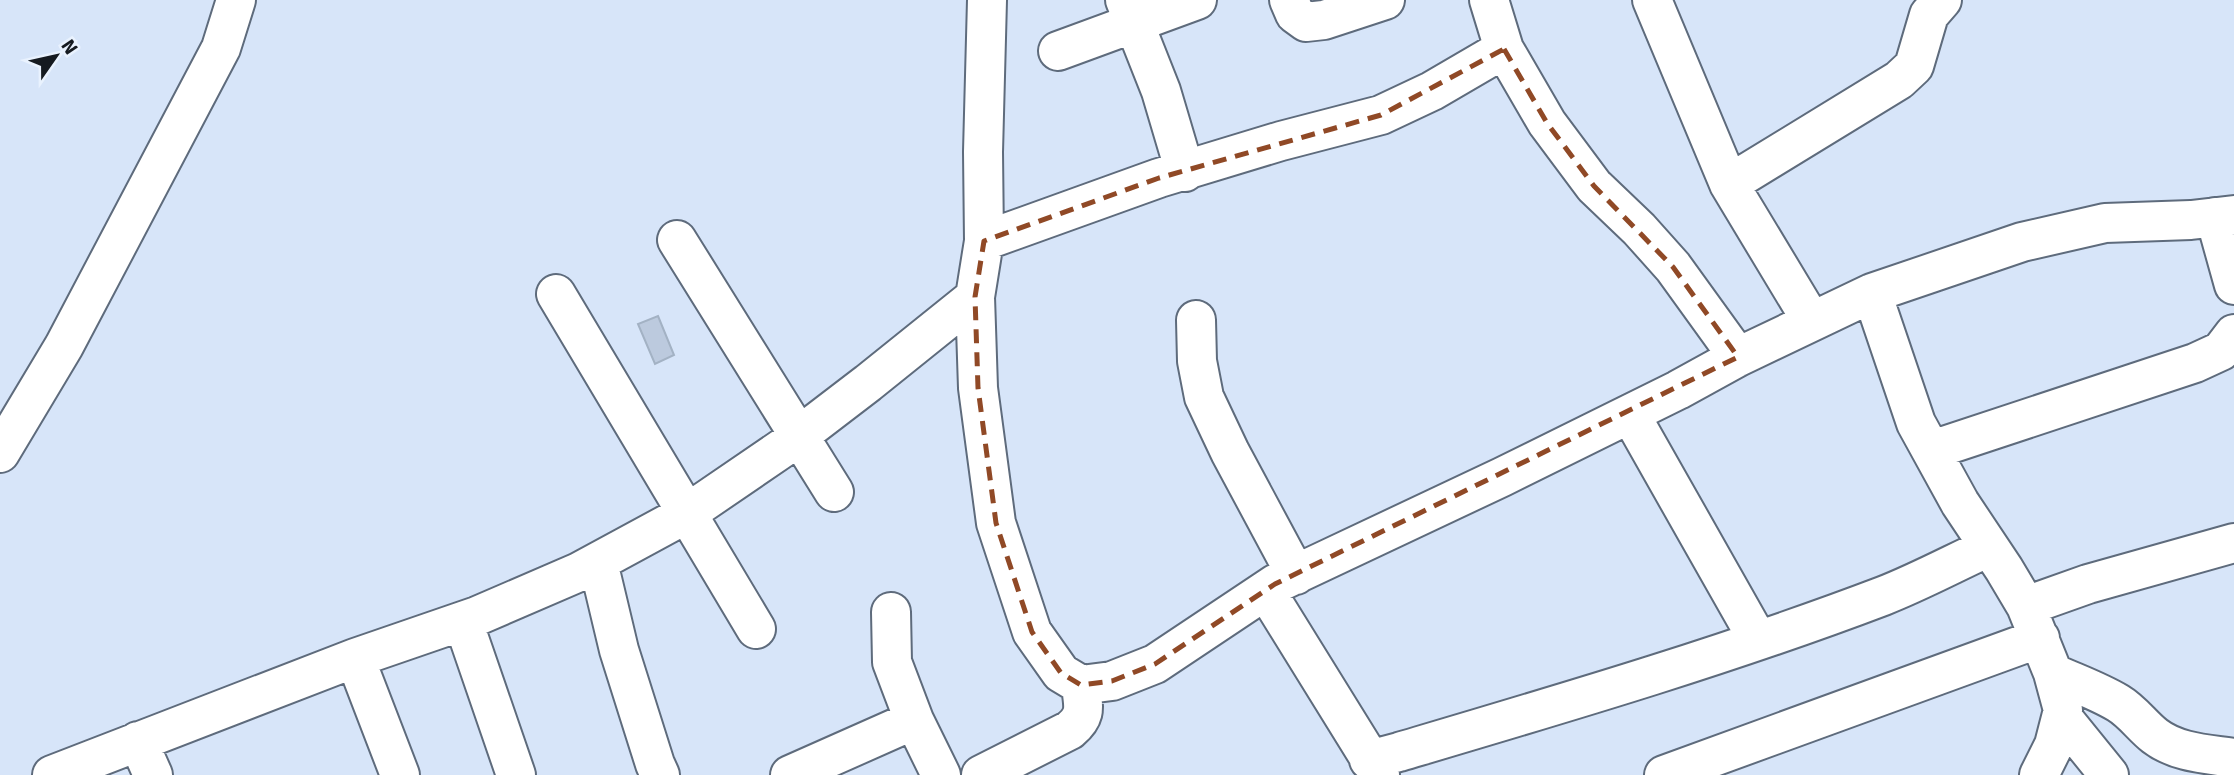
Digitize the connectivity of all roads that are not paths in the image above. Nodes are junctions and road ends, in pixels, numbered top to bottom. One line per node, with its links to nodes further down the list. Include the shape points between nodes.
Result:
1 (236, 0): 28 (street, via 221,48 64,346)
2 (987, 0): 16 (street)
3 (1197, 0): 9 (street)
4 (1289, 0): 5 (street, via 1295,14 1306,22)
5 (1385, 0)
6 (1489, 0): 10 (street)
7 (1651, 0): 13 (street)
8 (1942, 0): 13 (street, via 1929,15 1914,66 1899,80)
9 (1129, 12): 11 (street); 12 (street, via 1161,91)
10 (1504, 48): 12 (street, via 1381,115); 24 (street, via 1547,122 1594,186 1673,267)
11 (1058, 51)
12 (1185, 172): 16 (street)
13 (1730, 184): 22 (street)
14 (2225, 216): 17 (street); 18 (street, via 2105,223 2022,242)
15 (677, 240): 26 (street)
16 (984, 241): 20 (street)
17 (2234, 285)
18 (1872, 293): 22 (street); 27 (street, via 1916,423)
19 (556, 294): 30 (street)
20 (975, 297): 26 (street); 41 (street, via 978,388 996,523 1032,632 1061,673)
21 (1196, 320): 34 (street, via 1204,397)
22 (1811, 320): 24 (street)
23 (2234, 334): 27 (street, via 2221,351 2195,363)
24 (1738, 356): 25 (street)
25 (1630, 414): 34 (street); 39 (street)
26 (799, 436): 29 (street); 30 (street)
27 (1933, 450): 32 (street)
28 (0, 453)
29 (834, 492)
30 (686, 514): 33 (street); 37 (street)
31 (2234, 543): 38 (street, via 2088,584)
32 (1989, 547): 38 (street); 39 (street, via 1886,595)
33 (598, 562): 36 (street); 50 (street, via 619,650)
34 (1281, 583): 41 (street, via 1156,664 1112,681); 46 (street)
35 (891, 612): 43 (street, via 892,662)
36 (463, 621): 40 (street); 49 (street)
37 (755, 629)
38 (2040, 639): 42 (street); 45 (street, via 2155,736 2191,752); 54 (street)
39 (1758, 640): 46 (street)
40 (355, 658): 44 (street); 48 (street)
41 (1081, 685): 53 (street, via 1080,722)
42 (2062, 717): 55 (street); 56 (street)
43 (914, 720): 51 (street); 52 (street)
44 (145, 758): 47 (street)
45 (2234, 758)
46 (1374, 767)
47 (52, 775)
48 (400, 775)
49 (516, 775)
50 (660, 775)
51 (790, 775)
52 (941, 775)
53 (981, 775)
54 (1664, 775)
55 (2039, 775)
56 (2109, 775)

